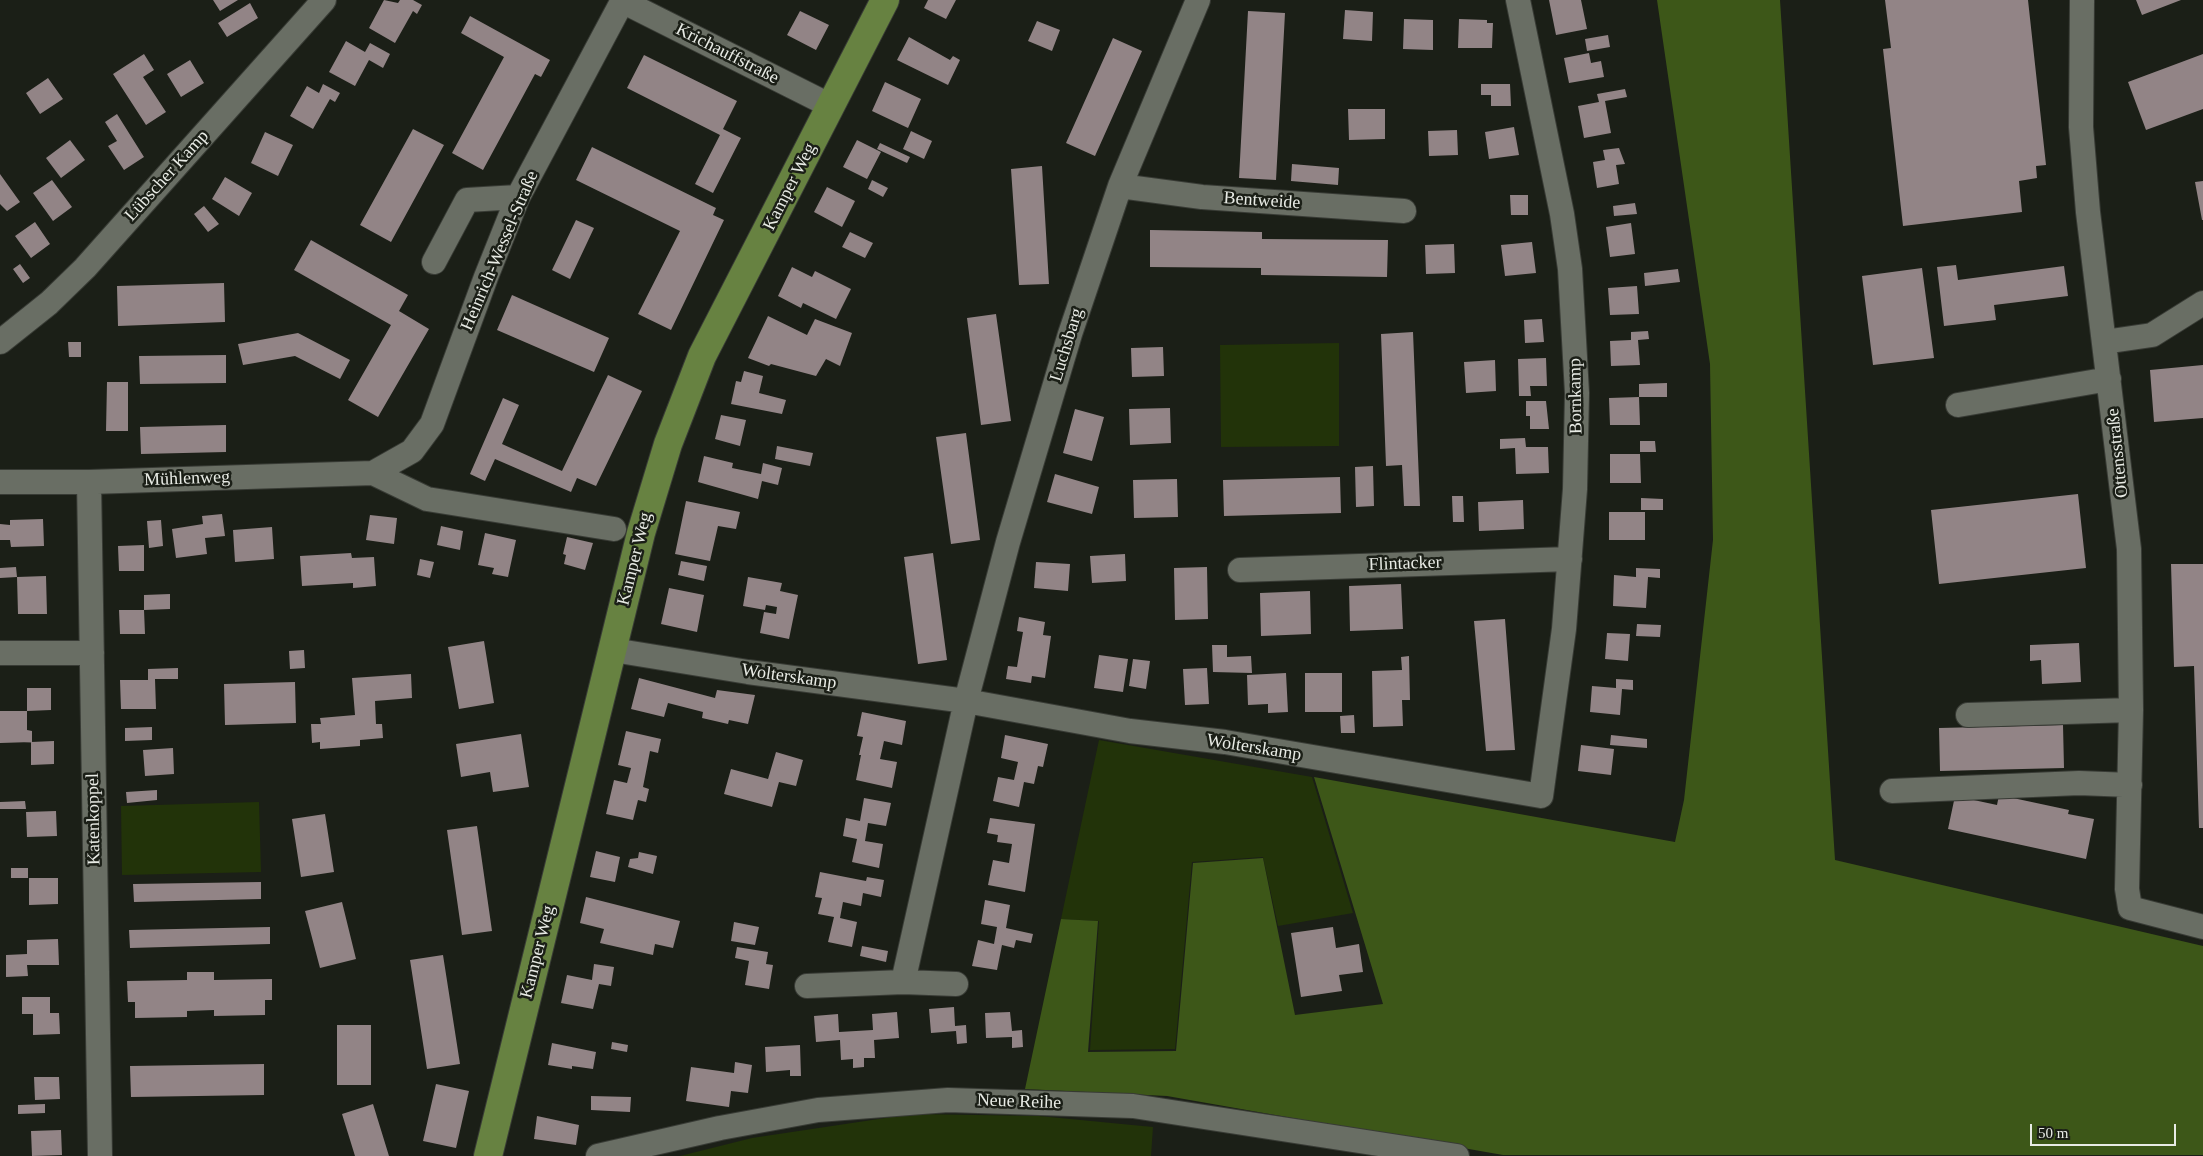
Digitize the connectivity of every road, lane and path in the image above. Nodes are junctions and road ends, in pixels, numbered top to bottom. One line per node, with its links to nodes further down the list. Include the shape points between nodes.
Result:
1 (324, 0): 13 (street, Lübscher Kamp, via 99,253 49,303)
2 (885, 0): 7 (main road, Kamper Weg)
3 (1198, 0): 8 (street, Luchsbarg)
4 (1518, 0): 22 (street, Bornkamp, via 1562,214 1570,269 1577,393)
5 (2082, 0): 14 (street, Ottensstraße, via 2081,127)
6 (622, 1): 7 (street, Krichauffstraße); 9 (street, Heinrich-Wessel-Straße)
7 (831, 106): 24 (main road, Kamper Weg, via 717,326 682,406 641,533)
8 (1120, 186): 10 (street, Bentweide, via 1202,198); 27 (street, Luchsbarg, via 1067,343 1008,542)
9 (518, 197): 11 (street, via 468,200); 17 (street, Heinrich-Wessel-Straße, via 432,424)
10 (1404, 211)
11 (434, 262)
12 (2203, 304): 14 (street, via 2152,335)
13 (0, 342)
14 (2104, 342): 15 (street, Ottensstraße)
15 (2109, 379): 16 (street); 28 (street, Ottensstraße, via 2129,549)
16 (1958, 405)
17 (412, 451): 18 (street, Mühlenweg)
18 (373, 474): 20 (street, Mühlenweg); 21 (street, Mühlenweg, via 427,499)
19 (0, 482): 20 (street, Mühlenweg)
20 (89, 482): 26 (street, Katenkoppel)
21 (614, 529)
22 (1570, 559): 23 (street, Flintacker); 32 (street, Bornkamp, via 1564,629)
23 (1240, 570)
24 (613, 650): 27 (street, Wolterskamp); 39 (main road, Kamper Weg)
25 (0, 653): 26 (street)
26 (92, 653): 38 (street, Katenkoppel)
27 (966, 701): 32 (street, Wolterskamp, via 1130,731 1225,742); 34 (street)
28 (2131, 710): 29 (street); 30 (street, Ottensstraße)
29 (1968, 715)
30 (2130, 785): 31 (street, via 2079,783); 33 (street, Ottensstraße, via 2127,889 2130,908)
31 (1892, 791)
32 (1541, 796)
33 (2203, 927)
34 (903, 982): 35 (street); 36 (street)
35 (956, 984)
36 (807, 986)
37 (1447, 1155): 40 (street, Neue Reihe, via 1133,1106 948,1100 818,1110)
38 (100, 1156)
39 (488, 1156)
40 (598, 1156)

